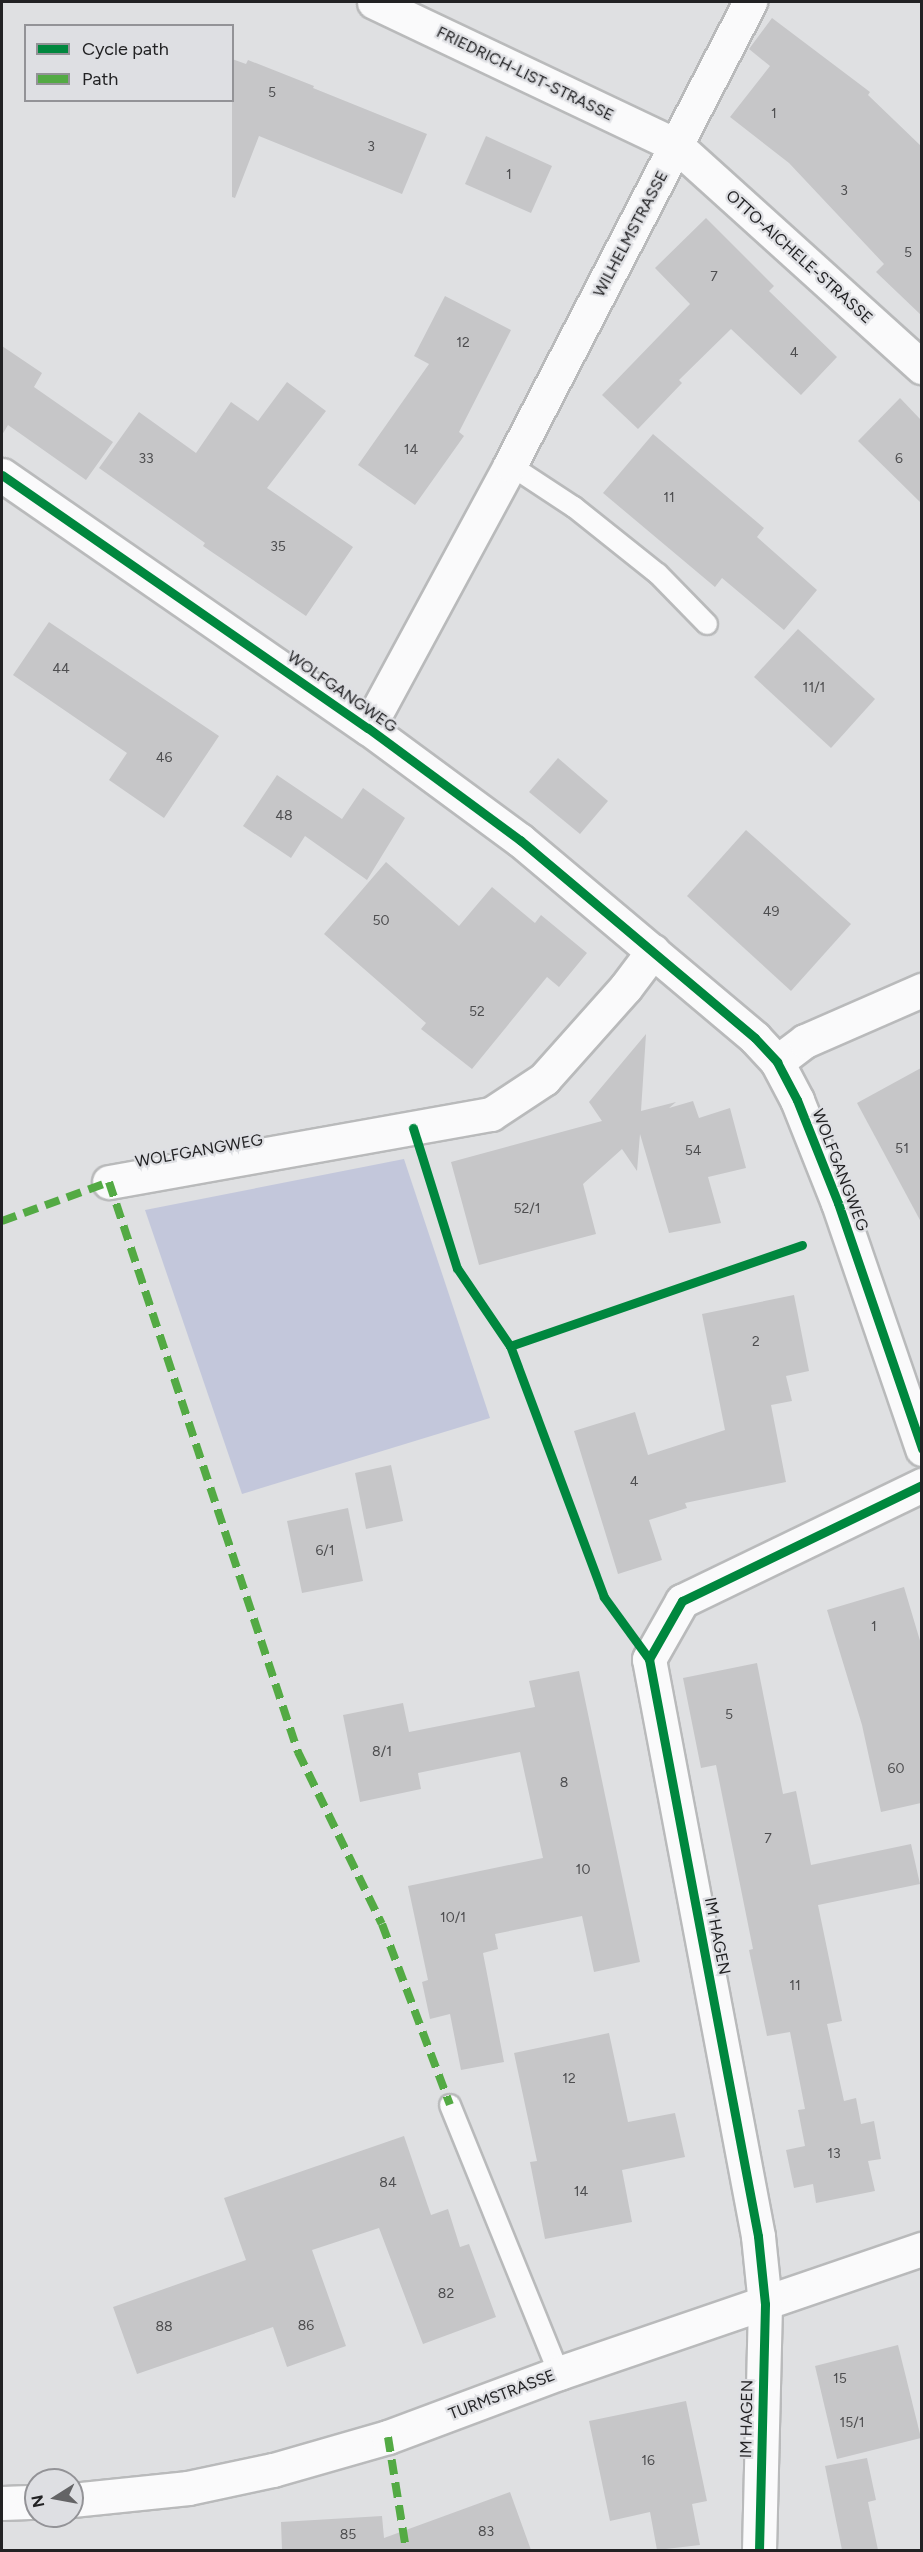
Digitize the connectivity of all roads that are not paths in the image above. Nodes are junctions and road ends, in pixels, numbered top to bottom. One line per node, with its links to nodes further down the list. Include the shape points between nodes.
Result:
1 (374, 2): 3 (street, FRIEDRICH-LIST-STRASSE)
2 (750, 2): 3 (street, WILHELMSTRASSE)
3 (676, 146): 4 (street, OTTO-AICHELE-STRASSE); 5 (street, WILHELMSTRASSE)
4 (921, 367)
5 (510, 465): 7 (lane, via 574,507 658,574); 8 (street, WILHELMSTRASSE)
6 (2, 475): 8 (street, WOLFGANGWEG)
7 (707, 624)
8 (368, 728): 9 (street, WOLFGANGWEG, via 520,840)
9 (653, 951): 11 (street, WOLFGANGWEG, via 755,1038); 12 (street, WOLFGANGWEG, via 544,1079 491,1114)
10 (921, 990): 11 (street, via 805,1041)
11 (777, 1062): 13 (street, WOLFGANGWEG, via 838,1203)
12 (110, 1182)
13 (921, 1449)
14 (921, 1485): 17 (street, IM HAGEN, via 682,1601 649,1659 758,2236)
15 (450, 2105): 18 (lane)
16 (921, 2249): 17 (street, TURMSTRASSE)
17 (765, 2304): 18 (street, TURMSTRASSE); 22 (street, IM HAGEN)
18 (559, 2373): 19 (street, TURMSTRASSE, via 388,2438 273,2470 188,2488)
19 (84, 2499)
20 (24, 2502): 21 (street)
21 (2, 2503)
22 (759, 2550)

